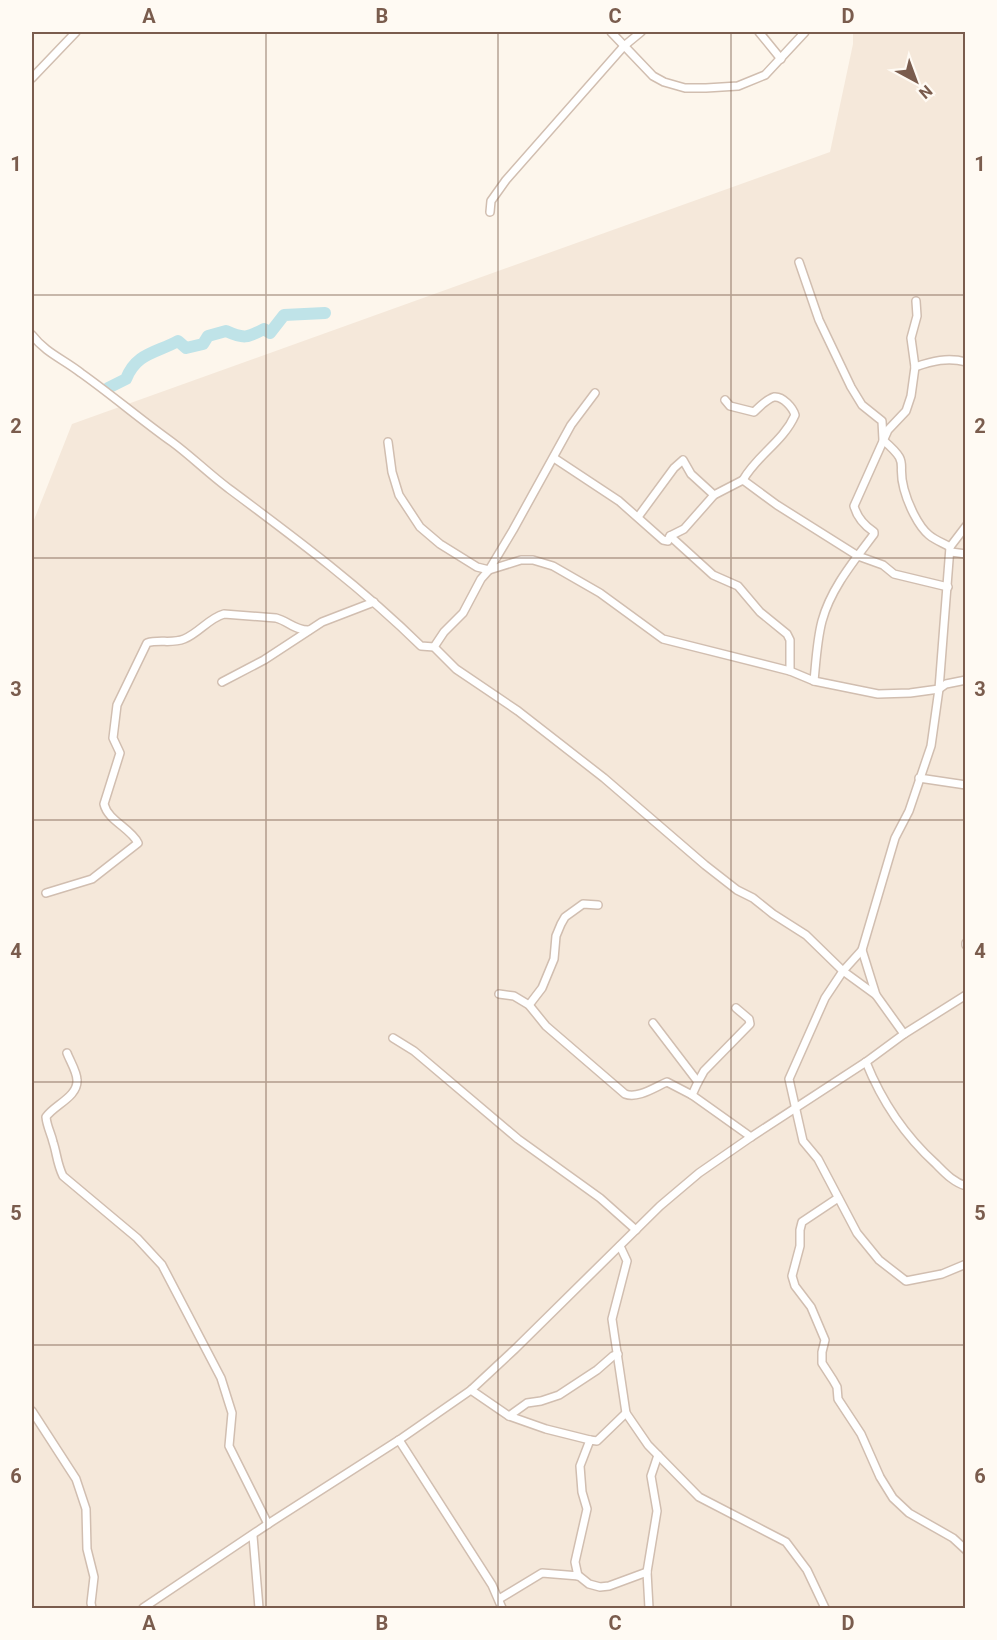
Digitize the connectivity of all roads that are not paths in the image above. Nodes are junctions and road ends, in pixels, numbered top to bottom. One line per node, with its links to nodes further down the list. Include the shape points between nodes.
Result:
1 (76, 32): 8 (street)
2 (611, 32): 6 (street)
3 (642, 32): 6 (street)
4 (759, 32): 7 (street)
5 (805, 32): 7 (street)
6 (624, 46): 7 (street, via 653,76 685,88 738,86 765,75); 9 (street, via 506,180 492,201)
7 (782, 59)
8 (32, 78)
9 (490, 212)
10 (799, 262): 17 (street, via 819,320 850,387 862,405 882,421)
11 (916, 301): 14 (street, via 911,338)
12 (32, 335): 30 (street, via 45,351 68,363 195,459)
13 (966, 362): 14 (street, via 940,360)
14 (915, 368): 17 (street, via 906,411)
15 (595, 393): 19 (street, via 571,425)
16 (725, 400): 20 (street, via 730,406 754,412 777,397 795,415 779,441 750,467)
17 (883, 440): 25 (street, via 902,460 903,488 921,526); 27 (street, via 855,502 856,513 874,532)
18 (388, 442): 28 (street, via 399,495 420,527 440,544)
19 (554, 458): 22 (street); 28 (street)
20 (743, 480): 21 (street); 27 (street)
21 (714, 495): 22 (street, via 691,474 683,460); 24 (street, via 684,529)
22 (638, 517): 24 (street, via 663,540 668,541)
23 (966, 526): 25 (street)
24 (670, 536): 33 (street, via 713,574 738,586 760,612 787,634)
25 (950, 550): 26 (street); 29 (street)
26 (966, 554)
27 (858, 556): 29 (street, via 883,565 894,574); 35 (street, via 838,583 822,622)
28 (489, 570): 32 (street, via 463,613); 33 (street, via 521,560 553,566 600,593 663,639)
29 (948, 587): 37 (street)
30 (374, 602): 31 (street); 32 (street, via 421,646)
31 (309, 630): 36 (street); 40 (street, via 301,631 276,618 224,614 187,638 147,644 117,705 113,738 120,753 104,804 138,843 92,879)
32 (434, 648): 43 (street, via 456,669 604,778 737,890 806,935)
33 (790, 671): 35 (street)
34 (966, 680): 37 (street)
35 (814, 681): 37 (street, via 878,694)
36 (222, 682)
37 (939, 689): 38 (street, via 934,730)
38 (920, 778): 39 (street); 42 (street, via 895,838)
39 (966, 785)
40 (46, 894)
41 (598, 905): 47 (street, via 583,904 565,917 556,936 554,959)
42 (862, 950): 43 (street); 45 (street)
43 (843, 971): 45 (street); 56 (street, via 825,998 789,1078)
44 (498, 994): 47 (street, via 514,996)
45 (876, 995): 50 (street)
46 (966, 995): 50 (street)
47 (529, 1005): 55 (street, via 546,1026 625,1094 632,1096 668,1082)
48 (736, 1008): 54 (street, via 750,1024)
49 (653, 1023): 54 (street)
50 (904, 1035): 53 (street)
51 (393, 1038): 60 (street)
52 (67, 1053): 71 (street, via 76,1087 46,1117 57,1165 63,1176 137,1238 162,1265 221,1378 232,1413 229,1446)
53 (866, 1062): 56 (street); 58 (street, via 884,1103 910,1137 950,1177)
54 (698, 1082): 55 (street)
55 (692, 1095): 57 (street)
56 (795, 1109): 57 (street); 59 (street, via 803,1141 818,1159)
57 (751, 1137): 60 (street, via 699,1173)
58 (966, 1186)
59 (838, 1198): 62 (street, via 856,1233 902,1279 942,1274); 73 (street, via 802,1222 792,1276 825,1340 822,1363 893,1498)
60 (636, 1230): 61 (street)
61 (620, 1246): 63 (street, via 627,1261 612,1319); 64 (street)
62 (966, 1264)
63 (618, 1354): 66 (street); 67 (street, via 560,1395 527,1403)
64 (471, 1389): 67 (street); 68 (street)
65 (32, 1411): 77 (street, via 76,1479 86,1509 87,1550 94,1576)
66 (626, 1413): 69 (street, via 597,1441); 70 (street)
67 (509, 1416): 69 (street)
68 (399, 1440): 71 (street); 76 (street)
69 (590, 1440): 75 (street, via 580,1466 587,1509 575,1562)
70 (658, 1455): 74 (street, via 651,1476 657,1511); 82 (street, via 699,1497 786,1542 807,1570)
71 (268, 1524): 72 (street)
72 (253, 1536): 78 (street); 79 (street)
73 (966, 1550)
74 (647, 1572): 75 (street, via 600,1587); 81 (street)
75 (578, 1576): 76 (street, via 542,1573)
76 (499, 1599): 80 (street)
77 (92, 1608)
78 (143, 1608)
79 (259, 1608)
80 (502, 1608)
81 (649, 1608)
82 (825, 1608)

